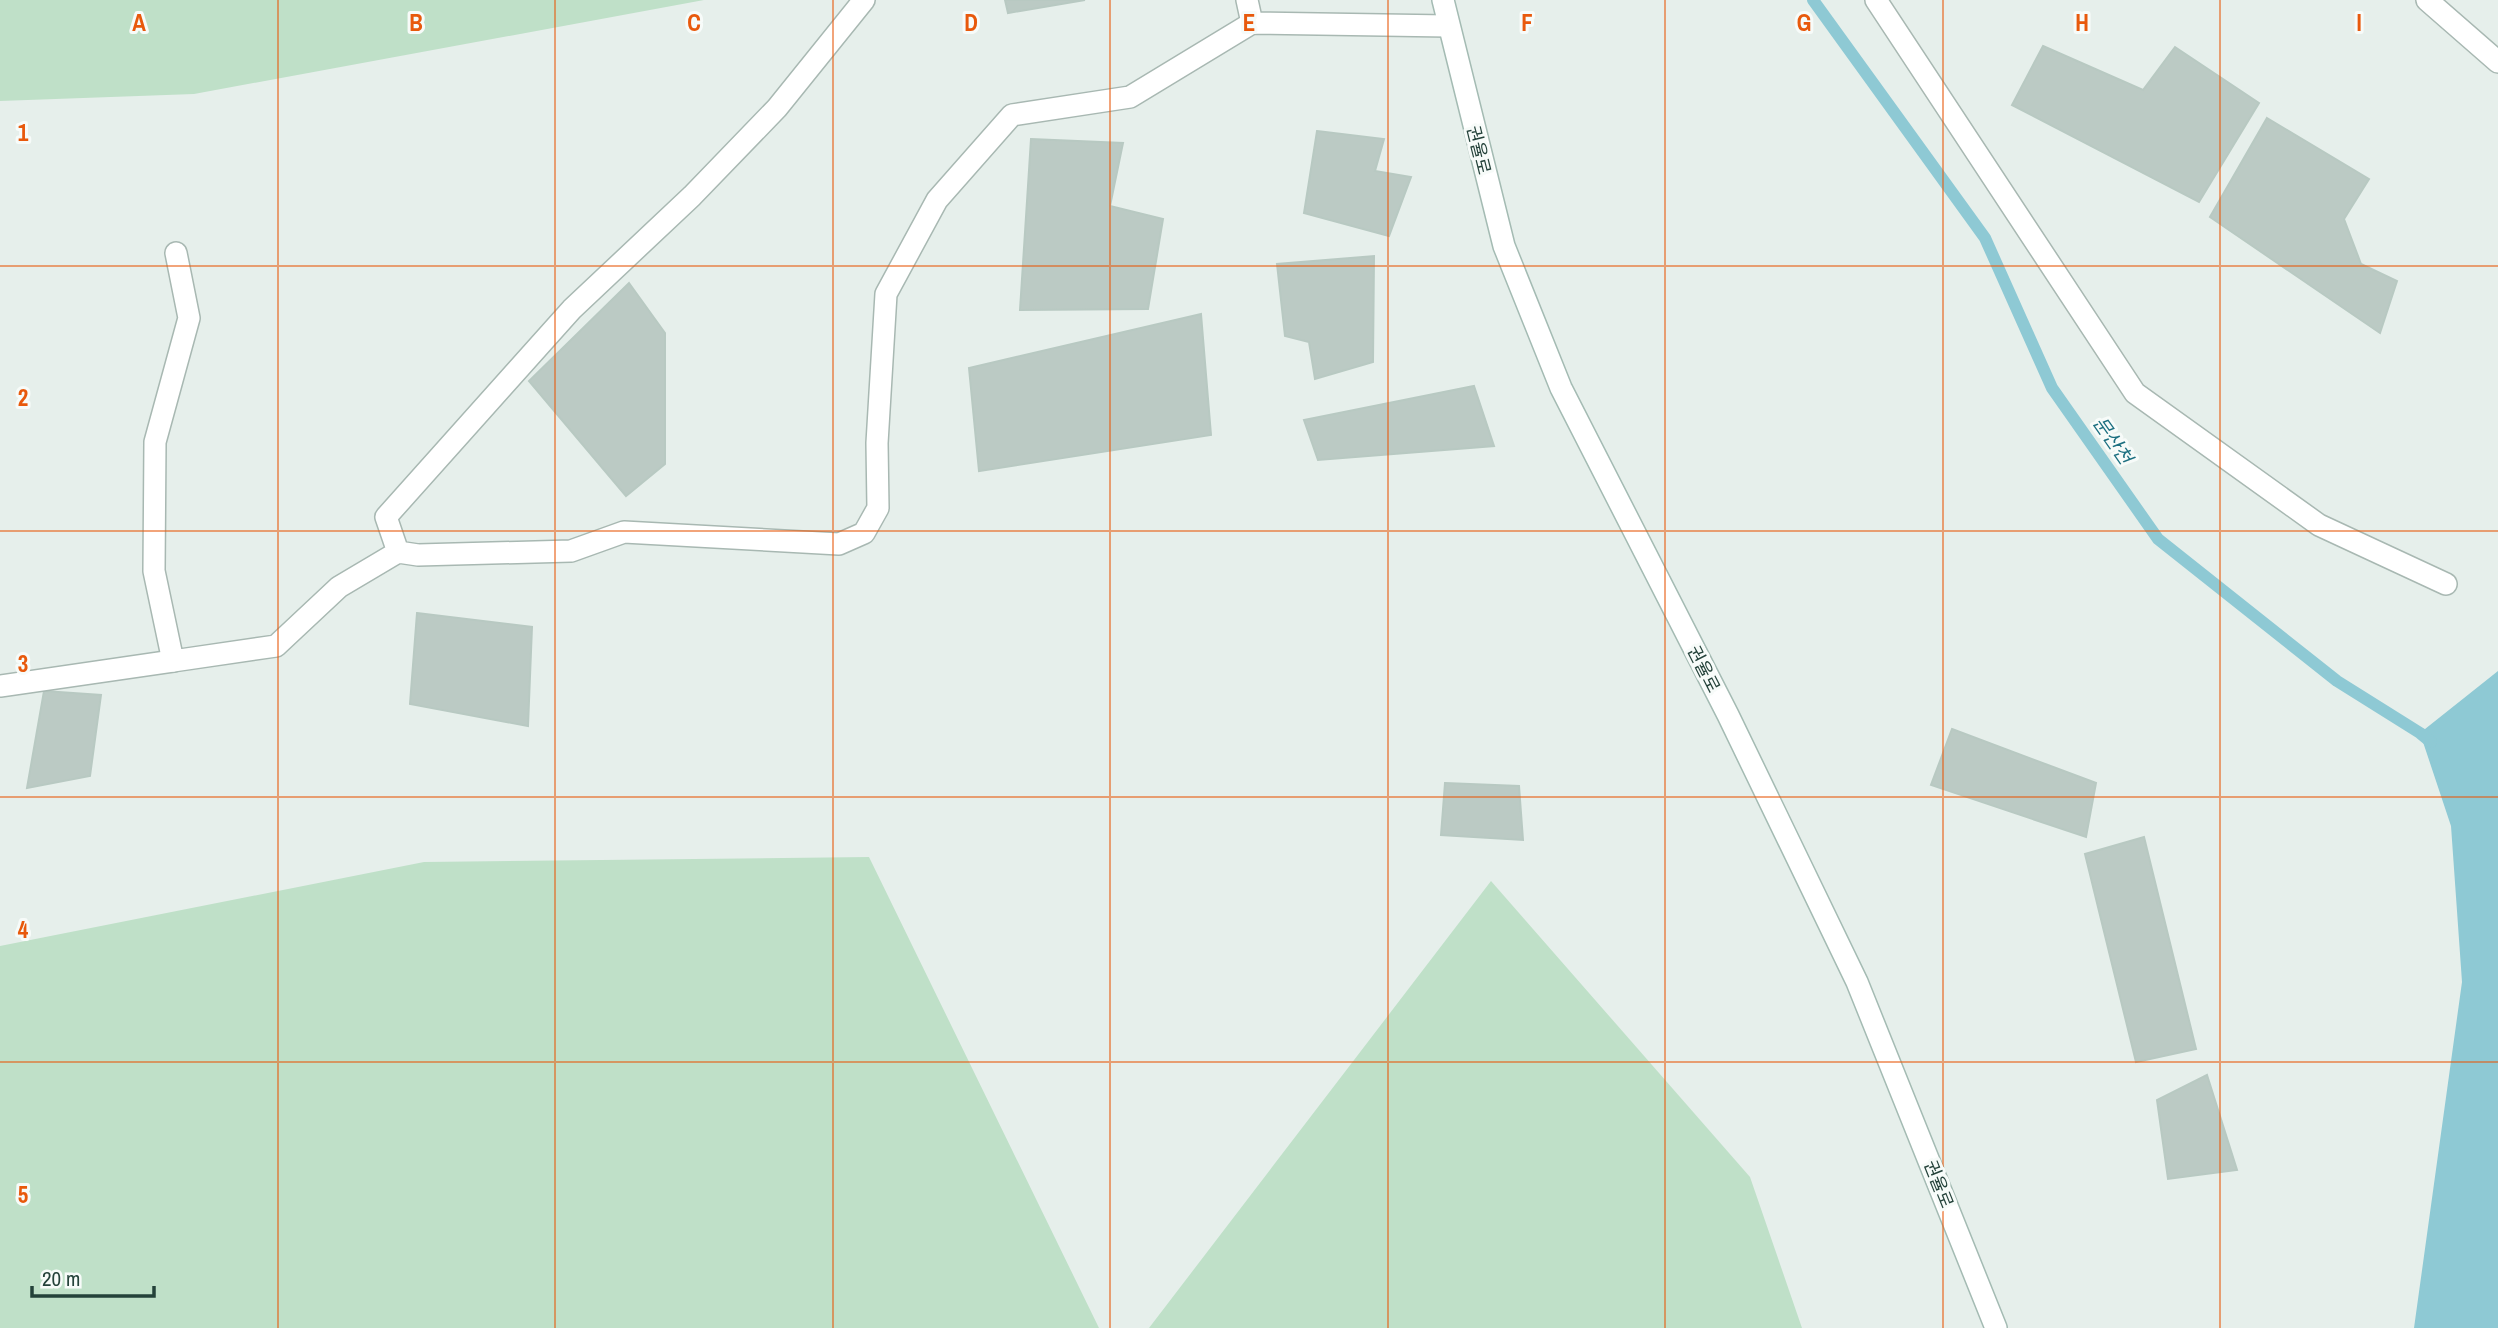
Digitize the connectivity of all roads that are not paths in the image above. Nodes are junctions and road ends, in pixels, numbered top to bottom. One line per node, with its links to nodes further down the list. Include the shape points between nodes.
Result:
1 (864, 0): 10 (street, via 777,108 692,197 572,309 386,517)
2 (1247, 0): 6 (street)
3 (1443, 0): 7 (street, 권율로)
4 (1877, 0): 11 (street, via 2135,393 2319,525)
5 (2427, 0): 8 (street)
6 (1252, 23): 7 (street); 10 (street, via 1130,97 1012,115 937,200 886,294 878,508 864,533 839,544 624,532 571,551)
7 (1448, 26): 14 (street, 권율로, via 1504,246 1561,388 1728,715 1857,982)
8 (2498, 62)
9 (176, 253): 12 (street, via 189,318 155,442 154,533 154,572)
10 (398, 552): 12 (street, via 339,587 276,646)
11 (2446, 584)
12 (173, 661): 13 (street)
13 (0, 686)
14 (1996, 1328)

